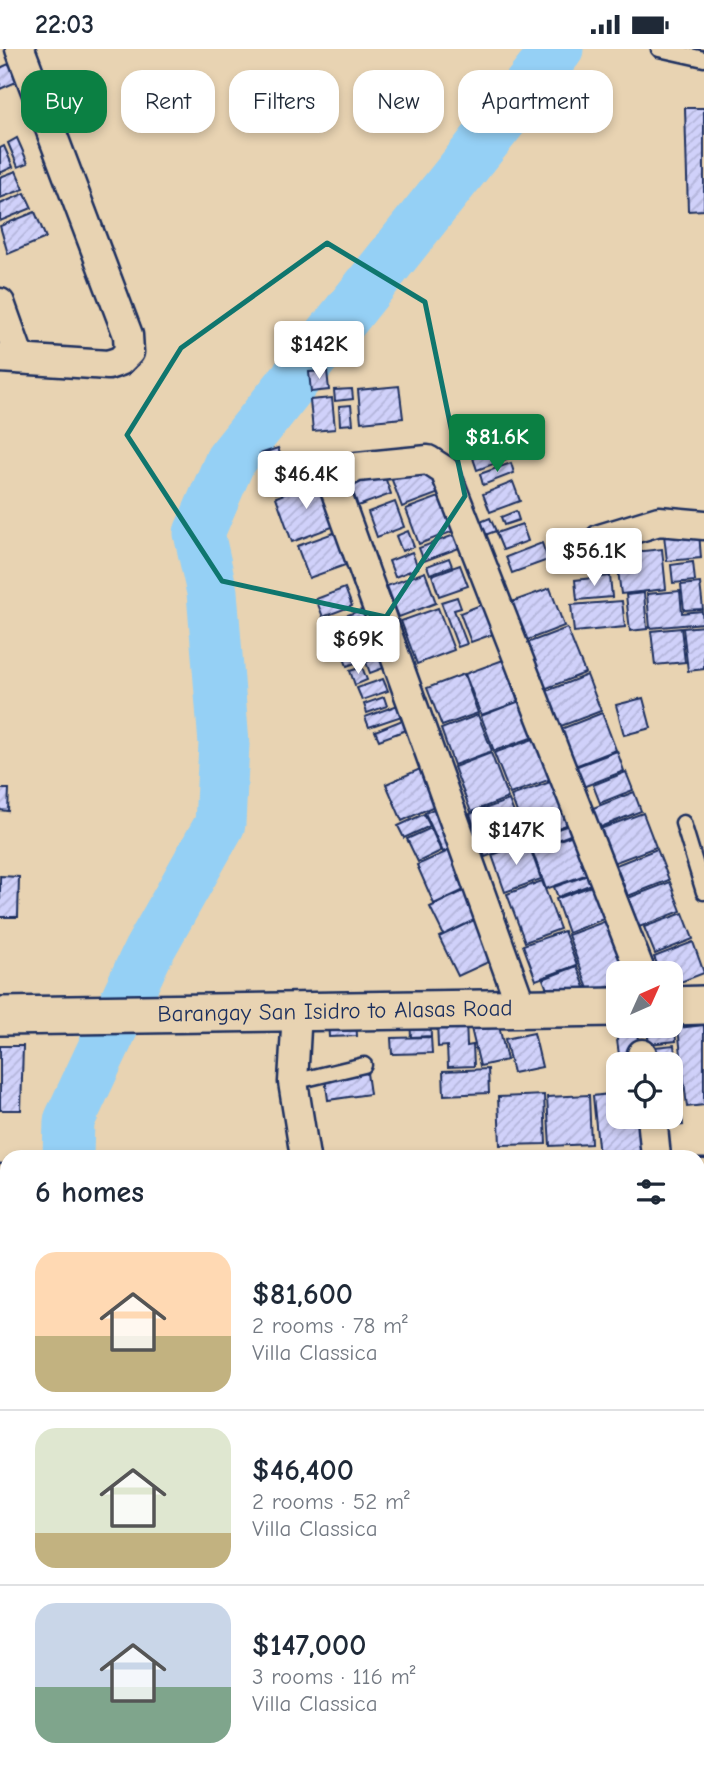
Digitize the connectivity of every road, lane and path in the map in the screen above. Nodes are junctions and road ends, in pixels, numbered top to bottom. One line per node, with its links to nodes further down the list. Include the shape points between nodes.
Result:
1 (20, 49): 5 (street, via 128,335 129,352 107,365)
2 (659, 49): 3 (lane)
3 (704, 59)
4 (0, 303): 5 (street)
5 (10, 359)
6 (704, 525): 7 (street, via 659,521)
7 (600, 539)
8 (683, 823): 9 (lane)
9 (704, 892)
10 (636, 961): 14 (street, via 445,471 428,460 357,467 338,481 336,492)
11 (704, 1005): 12 (street)
12 (683, 1006)
13 (606, 1007): 14 (street, Barangay San Isidro to Alasas Road)
14 (522, 1009): 15 (street, Barangay San Isidro to Alasas Road)
15 (297, 1011): 16 (street, Barangay San Isidro to Alasas Road); 18 (street)
16 (0, 1016)
17 (364, 1065): 18 (lane)
18 (293, 1082): 20 (street)
19 (653, 1129): 21 (street)
20 (304, 1150)
21 (655, 1150)

